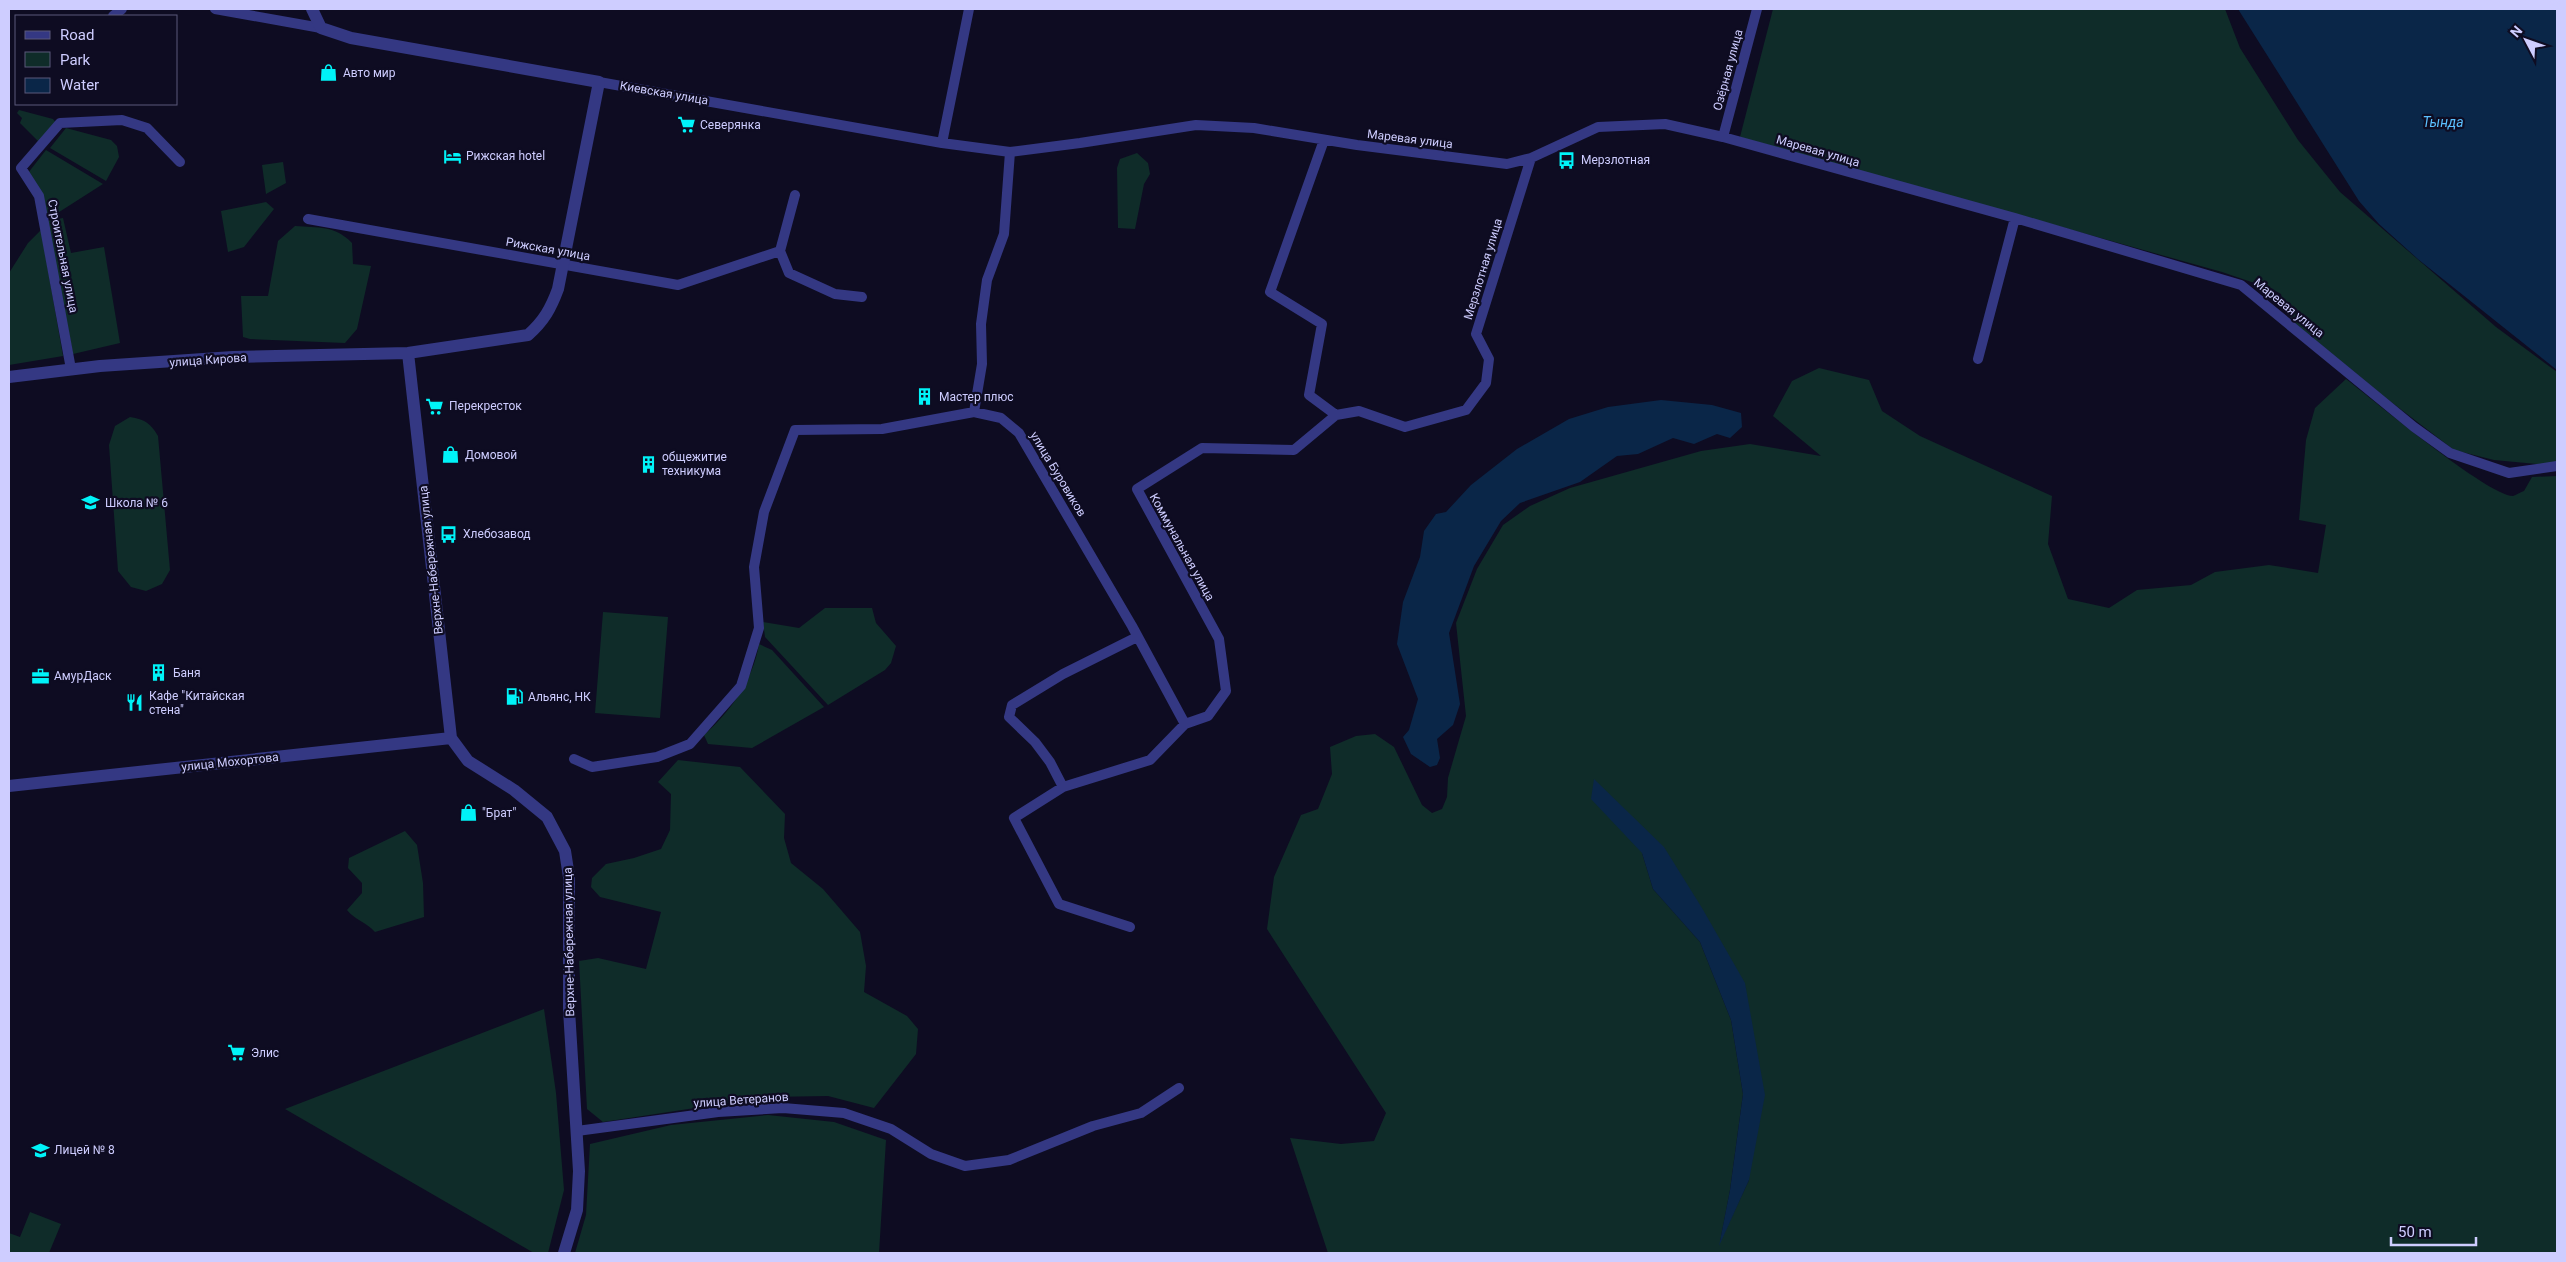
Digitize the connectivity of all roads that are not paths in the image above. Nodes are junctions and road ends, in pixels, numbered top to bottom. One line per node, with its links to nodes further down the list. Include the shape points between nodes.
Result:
1 (215, 9): 5 (street)
2 (312, 9): 5 (street)
3 (969, 9): 9 (street)
4 (1757, 9): 7 (street, Озёрная улица)
5 (321, 28): 6 (street, Киевская улица, via 350,38)
6 (599, 82): 9 (street, Киевская улица); 17 (street, улица Кирова)
7 (1723, 137): 11 (street, Маревая улица, via 1665,124 1598,127); 14 (street, Маревая улица)
8 (1324, 140): 10 (street, Маревая улица, via 1254,128 1196,125); 11 (street, Маревая улица, via 1507,164); 24 (street, via 1270,292 1322,324 1310,395)
9 (942, 143): 10 (street, Киевская улица)
10 (1010, 152): 23 (street, via 1004,234 987,280 981,324 982,364)
11 (1531, 158): 24 (street, Мерзлотная улица, via 1476,334 1489,359 1486,383 1466,410 1405,427 1359,411)
12 (180, 162): 21 (street, Строительная улица, via 147,128 122,120 60,123 21,168 39,196)
13 (795, 195): 16 (street)
14 (2015, 218): 20 (street); 25 (street, Маревая улица, via 2240,285 2450,453 2509,473)
15 (308, 219): 17 (street, Рижская улица)
16 (780, 251): 17 (street, Рижская улица, via 678,285); 18 (street, via 789,273 835,294)
17 (563, 264): 19 (street, улица Кирова, via 551,307 541,324 528,335)
18 (862, 296)
19 (408, 353): 21 (street, улица Кирова, via 233,357); 28 (street, Верхне-Набережная улица)
20 (1978, 359)
21 (71, 369): 22 (street, улица Кирова)
22 (9, 377)
23 (974, 412): 26 (street, улица Буровиков, via 1000,418 1019,432); 29 (street, улица Буровиков, via 882,429 794,430 764,512 754,567 759,628 741,686 690,744 658,757 592,767)
24 (1336, 415): 27 (street, Коммунальная улица, via 1294,450 1202,448 1136,489 1218,639 1226,691 1208,716)
25 (2557, 466)
26 (1138, 636): 27 (street, улица Буровиков); 31 (street, via 1063,674 1012,705 1009,718 1035,742 1050,762)
27 (1185, 724): 31 (street, via 1150,760)
28 (450, 738): 30 (street, улица Мохортова); 34 (street, Верхне-Набережная улица, via 468,761 514,790 546,817 565,852 569,877 569,1010)
29 (574, 759)
30 (9, 786)
31 (1062, 787): 32 (street, via 1014,818 1059,904)
32 (1130, 927)
33 (1179, 1088): 34 (street, улица Ветеранов, via 1141,1113 1093,1126 1008,1160 965,1166 931,1154 891,1129 844,1113 783,1108 718,1112)
34 (576, 1131): 35 (street, Верхне-Набережная улица, via 577,1210)
35 (564, 1253)

